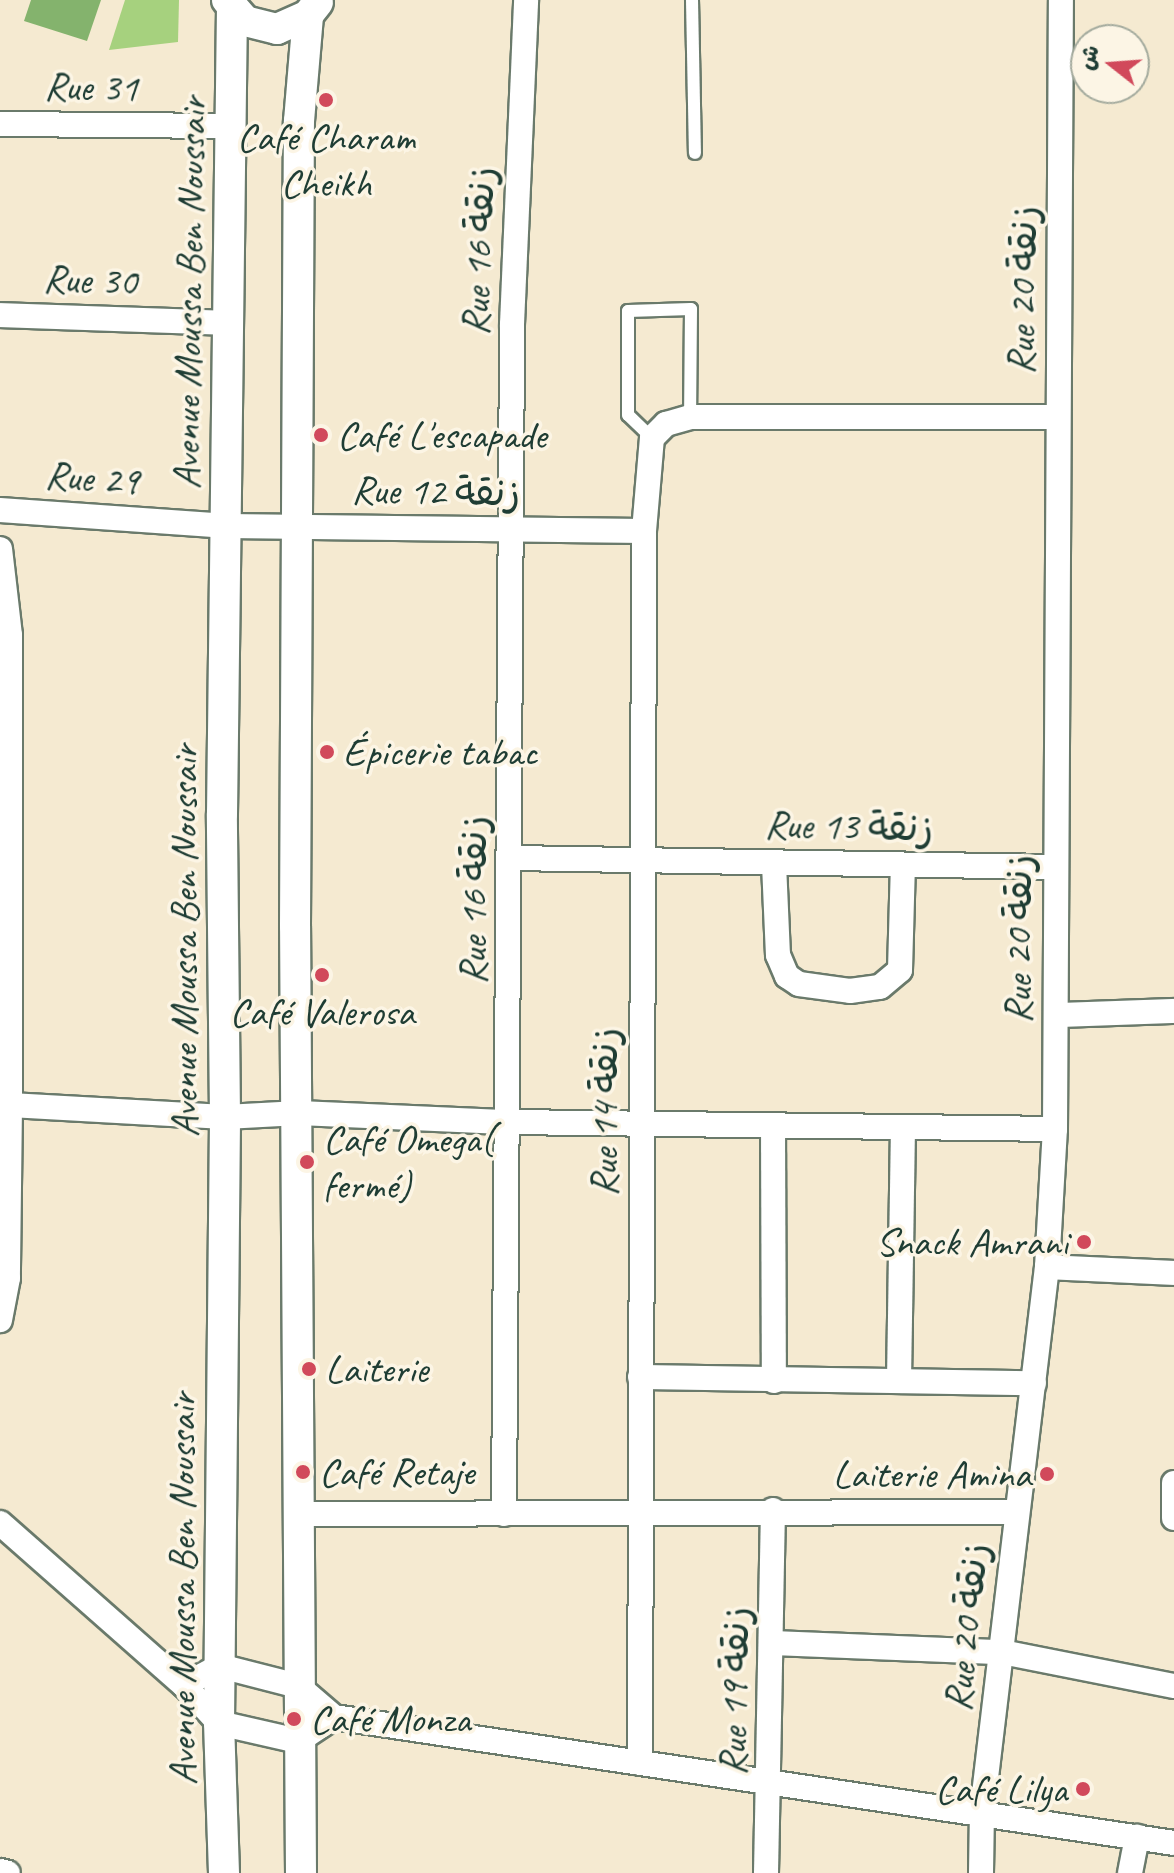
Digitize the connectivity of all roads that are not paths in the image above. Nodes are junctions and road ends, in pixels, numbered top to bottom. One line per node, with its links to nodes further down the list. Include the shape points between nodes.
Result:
1 (526, 0): 17 (street, Rue 16 زنقة, via 512,324)
2 (692, 0): 8 (lane)
3 (1061, 0): 12 (street, Rue 20 زنقة)
4 (230, 4): 5 (street, via 245,21 277,29); 7 (street, Avenue Moussa Ben Noussair)
5 (318, 4): 16 (street, via 299,121)
6 (0, 124): 7 (street, Rue 31)
7 (230, 126): 10 (street, Avenue Moussa Ben Noussair)
8 (695, 153)
9 (0, 315): 10 (street, Rue 30)
10 (226, 323): 15 (street, Avenue Moussa Ben Noussair)
11 (690, 417): 12 (street); 13 (street, via 666,424); 13 (lane, via 691,309 628,311 628,415)
12 (1058, 417): 25 (street, Rue 20 زنقة)
13 (650, 450): 18 (street, Rue 14 زنقة)
14 (0, 510): 15 (street, Rue 29)
15 (227, 526): 16 (street, Rue 12 زنقة); 31 (street, Avenue Moussa Ben Noussair, via 222,814)
16 (300, 527): 17 (street, Rue 12 زنقة); 30 (street, via 295,926)
17 (514, 531): 18 (street, Rue 12 زنقة); 21 (street, Rue 16 زنقة)
18 (644, 531): 22 (street, Rue 14 زنقة)
19 (0, 549): 20 (street)
20 (5, 635): 26 (street)
21 (511, 858): 22 (street, Rue 13 زنقة); 32 (street, Rue 16 زنقة)
22 (642, 862): 23 (street, Rue 13 زنقة); 33 (street, Rue 14 زنقة)
23 (774, 864): 24 (street, Rue 13 زنقة); 24 (street, via 778,955 787,976 799,984 850,991 880,987 900,970)
24 (903, 865): 25 (street, Rue 13 زنقة)
25 (1056, 867): 28 (street, Rue 20 زنقة)
26 (5, 957): 29 (street)
27 (1174, 1011): 28 (street)
28 (1058, 1015): 36 (street, Rue 20 زنقة)
29 (10, 1105): 31 (street); 39 (street, via 8,1278)
30 (299, 1113): 31 (street); 32 (street); 48 (street)
31 (225, 1117): 54 (street, Avenue Moussa Ben Noussair)
32 (509, 1122): 33 (street); 49 (street, Rue 16 زنقة)
33 (643, 1124): 34 (street); 40 (street, Rue 14 زنقة)
34 (773, 1125): 35 (street); 41 (street)
35 (903, 1129): 36 (street); 42 (street)
36 (1055, 1129): 37 (street, Rue 20 زنقة)
37 (1047, 1267): 38 (street); 43 (street, Rue 20 زنقة)
38 (1174, 1273)
39 (1, 1315)
40 (640, 1377): 41 (street); 45 (street, Rue 14 زنقة)
41 (774, 1381): 42 (street)
42 (899, 1381): 43 (street)
43 (1034, 1383): 47 (street, Rue 20 زنقة)
44 (1174, 1483): 50 (street)
45 (637, 1510): 46 (street); 49 (street); 61 (street, Rue 14 زنقة)
46 (773, 1510): 47 (street); 52 (street, Rue 19 زنقة)
47 (1017, 1512): 53 (street, Rue 20 زنقة)
48 (299, 1514): 49 (street); 56 (street)
49 (504, 1514)
50 (1174, 1518)
51 (0, 1523): 55 (street)
52 (773, 1643): 53 (street); 62 (street, Rue 19 زنقة)
53 (1002, 1652): 57 (street); 63 (street, Rue 20 زنقة)
54 (220, 1666): 55 (street); 56 (street); 59 (street, Avenue Moussa Ben Noussair)
55 (184, 1685): 59 (street)
56 (298, 1686): 58 (street); 60 (street)
57 (1174, 1686)
58 (334, 1717): 60 (street); 61 (street)
59 (219, 1723): 60 (street); 68 (street, Avenue Moussa Ben Noussair)
60 (298, 1741): 69 (street)
61 (640, 1763): 62 (street)
62 (772, 1781): 63 (street); 70 (street, Rue 19 زنقة)
63 (982, 1811): 64 (street); 71 (street, Rue 20 زنقة)
64 (1137, 1837): 65 (street); 72 (street)
65 (1174, 1843)
66 (0, 1871): 67 (street)
67 (8, 1873)
68 (224, 1873)
69 (301, 1873)
70 (766, 1873)
71 (981, 1873)
72 (1130, 1873)

